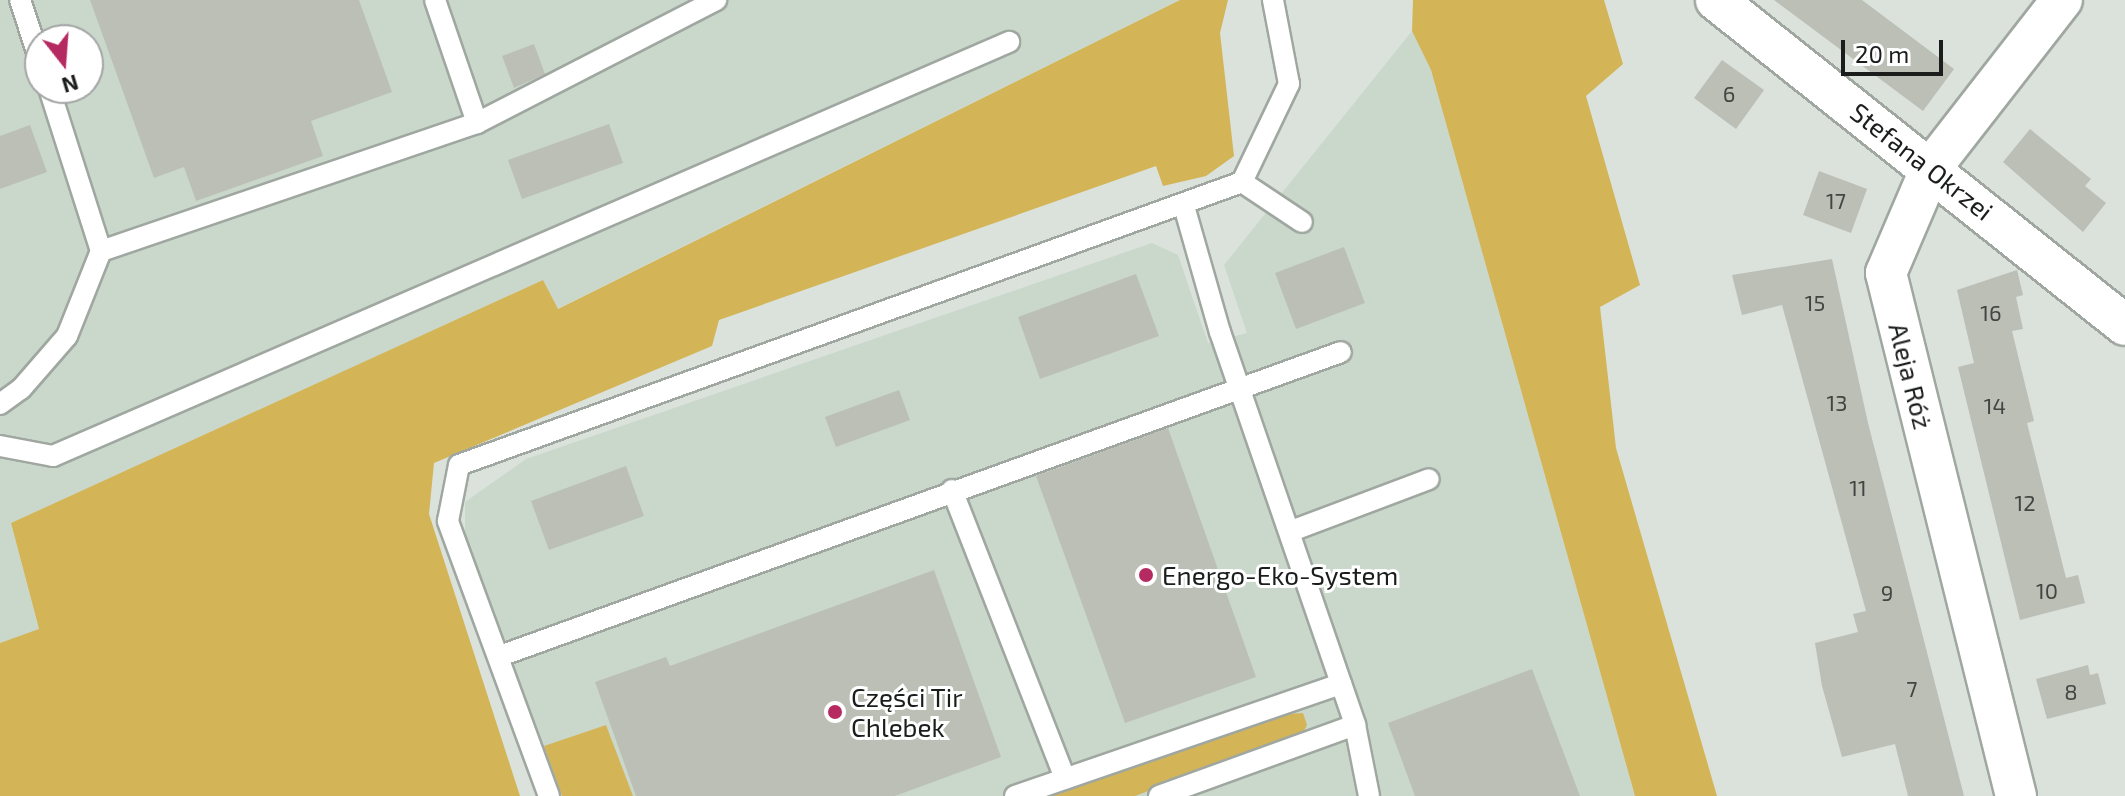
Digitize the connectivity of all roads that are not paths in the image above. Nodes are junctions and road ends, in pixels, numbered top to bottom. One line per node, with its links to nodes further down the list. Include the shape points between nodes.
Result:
1 (20, 0): 7 (lane)
2 (435, 0): 10 (lane)
3 (716, 0): 10 (lane)
4 (1273, 0): 12 (lane, via 1289,84)
5 (1716, 0): 11 (street, Stefana Okrzei)
6 (2062, 0): 11 (street, Aleja Róż)
7 (28, 24)
8 (1009, 42): 20 (lane, via 53,456)
9 (54, 104): 15 (lane)
10 (477, 123): 15 (lane)
11 (1931, 168): 16 (street, Stefana Okrzei); 32 (street, Aleja Róż, via 1886,273)
12 (1242, 182): 13 (lane); 14 (lane)
13 (1184, 206): 18 (lane); 24 (lane, via 459,465 448,521)
14 (1302, 222)
15 (101, 251): 19 (lane, via 67,336 21,389)
16 (2125, 325)
17 (1341, 352): 18 (lane)
18 (1239, 384): 22 (lane); 23 (lane)
19 (0, 404)
20 (0, 446)
21 (1429, 479): 23 (lane)
22 (952, 490): 24 (lane); 27 (lane)
23 (1291, 531): 25 (lane)
24 (500, 656): 28 (lane)
25 (1341, 684): 26 (lane); 27 (lane)
26 (1355, 725): 30 (lane); 31 (lane)
27 (1065, 779): 29 (lane)
28 (549, 796)
29 (1015, 796)
30 (1159, 796)
31 (1369, 796)
32 (2016, 796)

